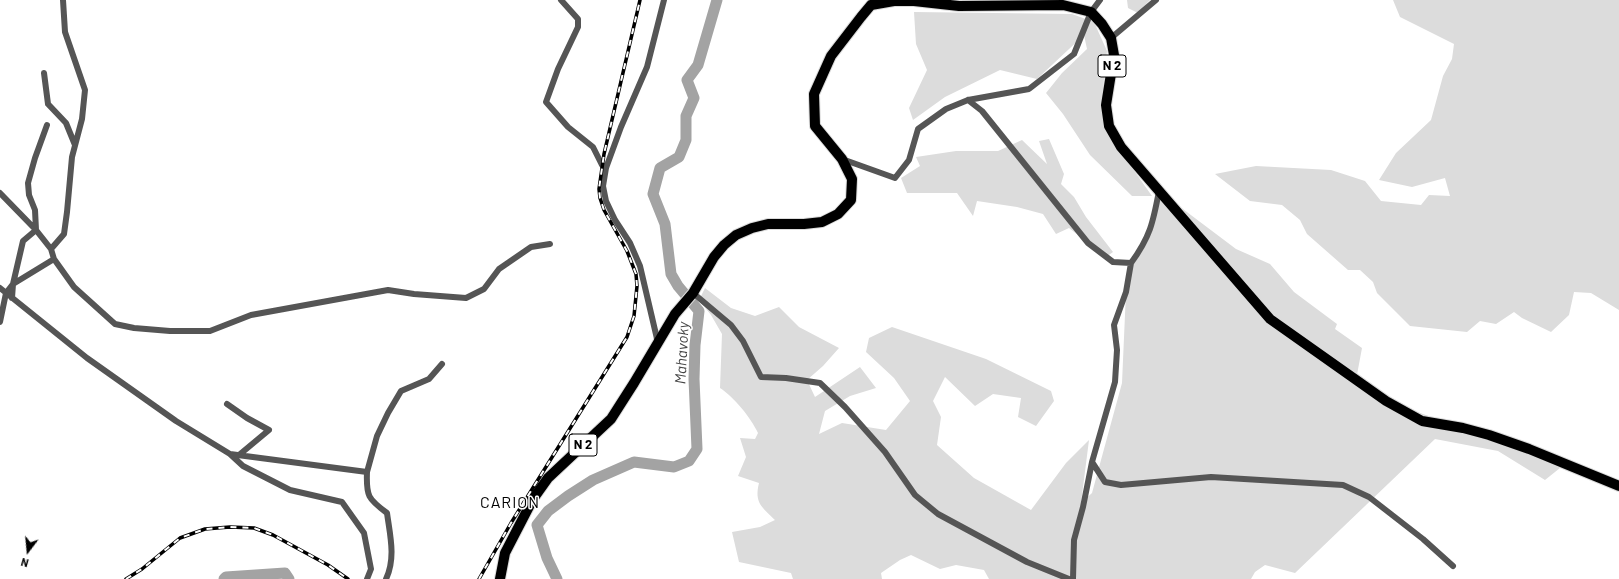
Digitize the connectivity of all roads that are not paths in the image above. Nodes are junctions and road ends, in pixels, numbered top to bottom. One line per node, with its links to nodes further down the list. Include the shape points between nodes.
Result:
1 (63, 0): 11 (street, via 65,32 85,90 82,119)
2 (561, 0): 13 (street, via 578,19 578,27 546,102 568,127 593,147)
3 (664, 0): 13 (street, via 647,67)
4 (1100, 0): 6 (street)
5 (1156, 0): 7 (street)
6 (1091, 12): 7 (main road, N 2); 9 (street, via 1074,54 1029,89); 12 (main road, N 2, via 1063,5 959,6 914,1 871,5 831,56 814,94 815,126)
7 (1111, 38): 14 (main road, N 2, via 1114,55 1106,105 1109,126 1121,147)
8 (44, 73): 11 (street, via 48,104 66,123)
9 (968, 100): 12 (street, via 946,109 918,129 909,160 895,178); 20 (street, via 982,111 1088,243 1112,262)
10 (47, 125): 16 (street, via 28,183 29,195 35,210)
11 (75, 144): 18 (street, via 64,234)
12 (842, 159): 24 (main road, N 2, via 852,179 851,200 838,214 822,222 768,224 736,235 714,257)
13 (606, 168): 27 (street, via 603,186 606,201 640,266)
14 (1159, 191): 20 (street, via 1154,222 1143,246); 34 (main road, N 2, via 1270,319 1386,401 1422,421 1489,435)
15 (0, 193): 16 (street)
16 (36, 230): 18 (street); 21 (street, via 23,241)
17 (550, 244): 19 (street, via 531,247 499,269 484,289 466,298 388,290 251,315 210,331 170,331 114,324 74,287)
18 (51, 249): 19 (street)
19 (54, 259): 21 (street)
20 (1131, 263): 32 (street, via 1126,292 1114,325 1117,350 1115,382)
21 (13, 284): 23 (street); 25 (street)
22 (0, 288): 23 (street)
23 (6, 293): 25 (street); 26 (street)
24 (693, 293): 27 (main road, N 2, via 675,314); 39 (street, via 731,325 743,341 761,377 820,383 885,452 914,494 938,514 1027,562)
25 (12, 298): 30 (street, via 100,367 176,421)
26 (0, 322)
27 (658, 344): 38 (main road, N 2, via 611,419 548,478 533,499 505,553)
28 (442, 364): 33 (street, via 428,379 401,391 377,436)
29 (227, 404): 31 (street, via 270,430)
30 (230, 454): 31 (street); 36 (street, via 243,466 290,490 342,502 364,533 371,569)
31 (238, 455): 33 (street)
32 (1092, 462): 35 (street, via 1105,482 1121,485 1211,477 1343,485 1369,497); 40 (street, via 1074,540)
33 (367, 472): 37 (street, via 366,491 376,505 387,513 392,547 389,574)
34 (1619, 486)
35 (1453, 566)
36 (366, 579)
37 (386, 579)
38 (500, 579)
39 (1069, 579)
40 (1073, 579)

